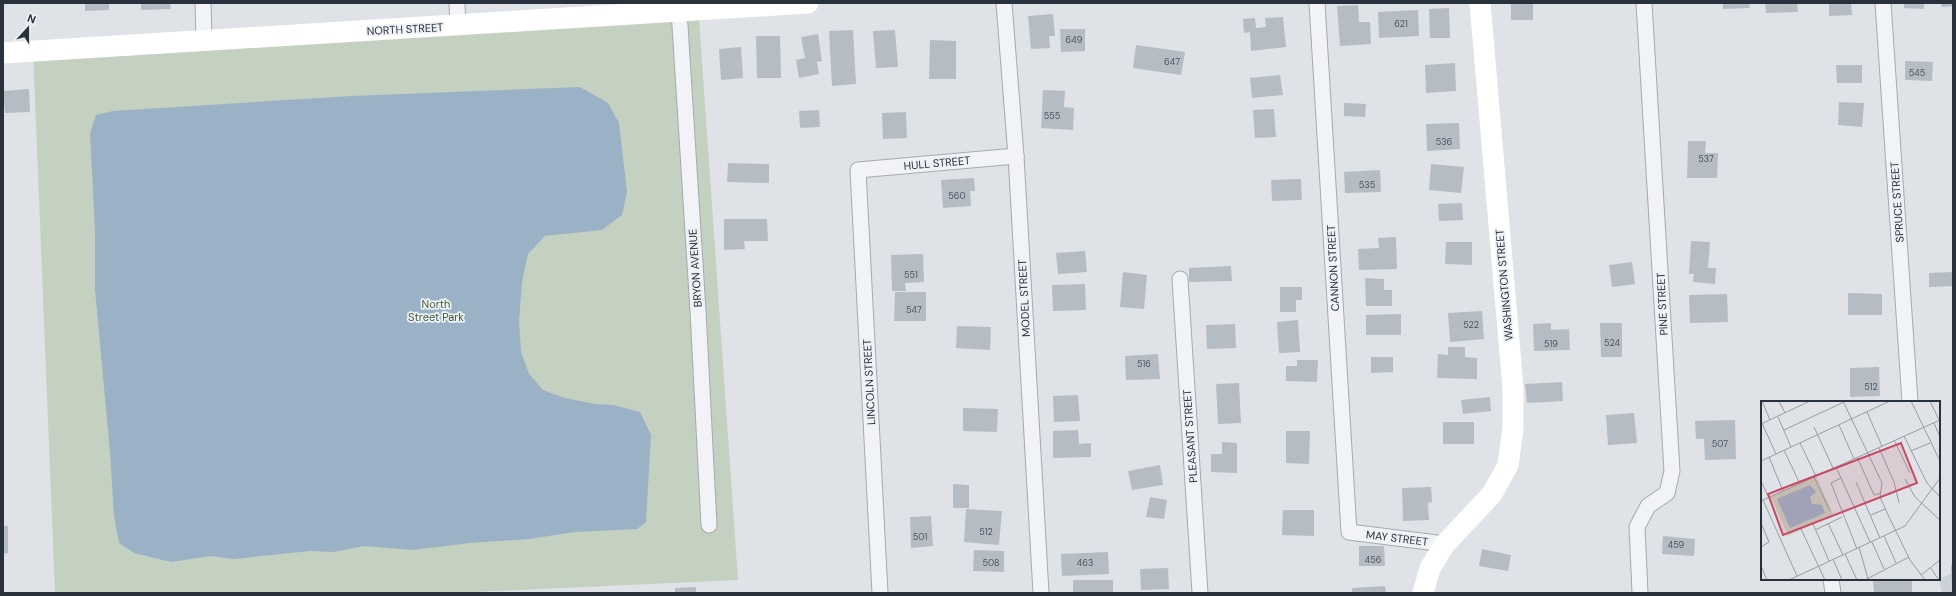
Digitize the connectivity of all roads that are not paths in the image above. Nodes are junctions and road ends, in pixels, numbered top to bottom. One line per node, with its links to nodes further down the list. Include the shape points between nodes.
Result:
1 (203, 3): 11 (street)
2 (457, 3): 10 (street)
3 (808, 3): 9 (street, NORTH STREET)
4 (1004, 3): 13 (street, MODEL STREET)
5 (1317, 3): 18 (street, CANNON STREET)
6 (1480, 3): 19 (street, WASHINGTON STREET, via 1513,388 1513,428 1508,465 1492,494)
7 (1644, 3): 25 (street, PINE STREET, via 1672,471 1667,493 1648,506 1637,527)
8 (1883, 3): 16 (street, SPRUCE STREET)
9 (692, 7): 10 (street, NORTH STREET); 17 (street, BRYON AVENUE, via 698,312)
10 (458, 26): 11 (street, NORTH STREET)
11 (204, 40): 12 (street, NORTH STREET)
12 (3, 53)
13 (1016, 156): 14 (street, HULL STREET); 22 (street, MODEL STREET)
14 (858, 170): 21 (street, LINCOLN STREET)
15 (1180, 279): 23 (street, PLEASANT STREET)
16 (1910, 401)
17 (709, 525)
18 (1349, 532): 19 (street, MAY STREET)
19 (1445, 544): 24 (street, WASHINGTON STREET, via 1430,568)
20 (1831, 580): 26 (street)
21 (880, 593)
22 (1041, 593)
23 (1200, 593)
24 (1423, 593)
25 (1640, 593)
26 (1833, 593)

